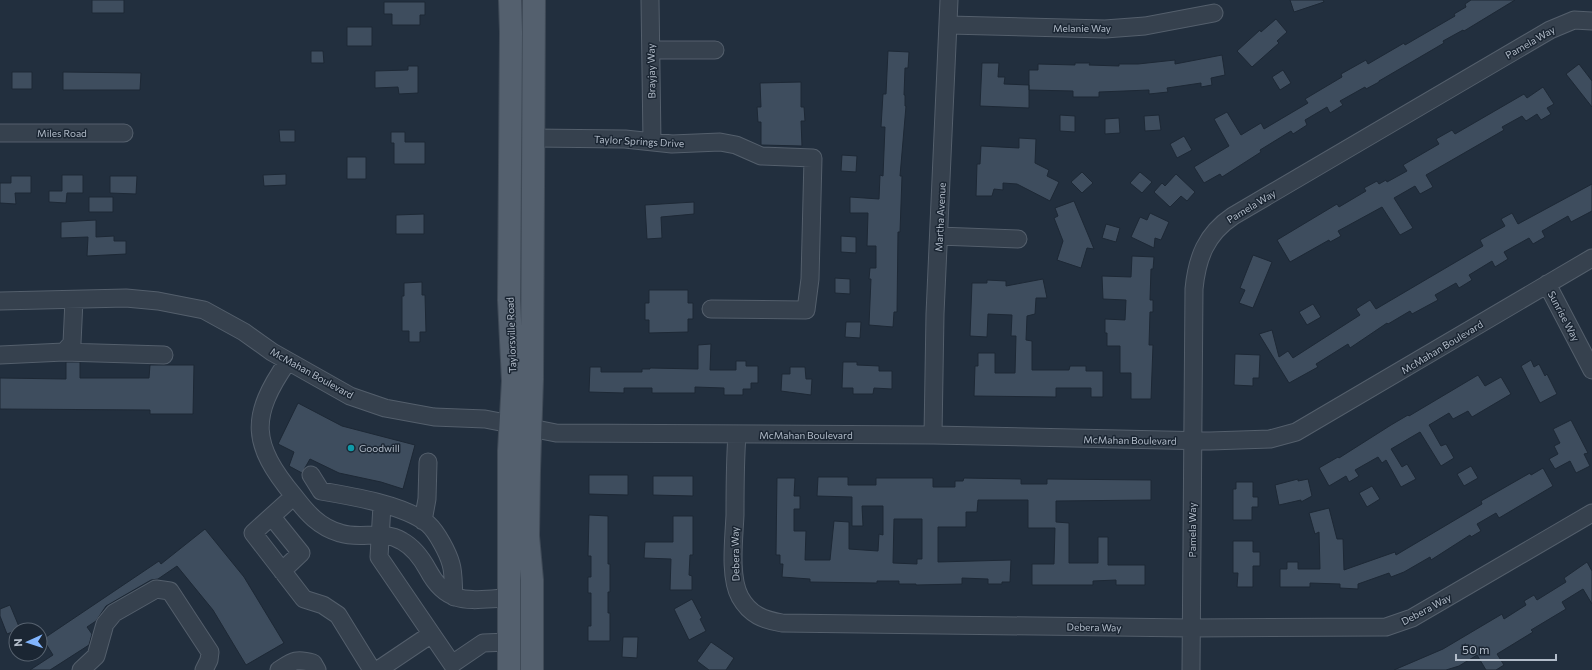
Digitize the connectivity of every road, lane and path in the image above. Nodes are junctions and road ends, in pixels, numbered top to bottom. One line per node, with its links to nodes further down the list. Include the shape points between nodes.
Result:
1 (510, 0): 26 (main road, Taylorsville Road, via 510,300 513,381)
2 (534, 0): 12 (main road, Taylorsville Road)
3 (650, 0): 8 (street, Brayjay Way)
4 (949, 0): 7 (street, Martha Avenue)
5 (1214, 13): 7 (street, Melanie Way, via 1144,26 1106,29)
6 (1592, 21): 29 (street, Pamela Way, via 1574,20 1550,30 1233,216 1216,230 1203,248 1195,274)
7 (949, 25): 14 (street, Martha Avenue)
8 (650, 50): 9 (street); 13 (street, Brayjay Way)
9 (715, 50)
10 (0, 133): 11 (street, Miles Road)
11 (124, 133)
12 (533, 138): 13 (street, Taylor Springs Drive, via 625,138); 26 (main road, Taylorsville Road, via 532,379)
13 (652, 142): 20 (street, Taylor Springs Drive, via 720,142 736,145 761,156 813,158 810,279 806,310)
14 (939, 236): 15 (street); 28 (street, Martha Avenue)
15 (1018, 239)
16 (1592, 258): 17 (street, McMahan Boulevard)
17 (1547, 284): 25 (street, Sunrise Way); 29 (street, McMahan Boulevard, via 1296,432 1270,439)
18 (74, 300): 19 (street, McMahan Boulevard); 21 (street, via 72,343); 24 (street, McMahan Boulevard, via 158,300 204,310)
19 (0, 301)
20 (711, 309)
21 (64, 352): 22 (street); 23 (street)
22 (0, 355)
23 (164, 355)
24 (288, 361): 26 (street, McMahan Boulevard, via 350,396 385,408 429,416 485,419); 32 (street, via 266,395 260,423 266,457 274,472)
25 (1592, 370)
26 (521, 426): 27 (street, McMahan Boulevard, via 556,433); 40 (main road, Taylorsville Road); 52 (main road, Taylorsville Road, via 532,580)
27 (737, 435): 28 (street, McMahan Boulevard); 41 (street, Debera Way, via 734,580 747,608 766,621 813,624)
28 (933, 435): 29 (street, McMahan Boulevard)
29 (1193, 442): 41 (street, Pamela Way)
30 (428, 462): 36 (street, via 427,499)
31 (311, 475): 33 (street, via 321,491)
32 (294, 496): 35 (street); 37 (street, via 322,526 353,536)
33 (382, 505): 36 (street, via 406,512); 37 (street)
34 (1592, 513): 41 (street, Debera Way, via 1404,622 1386,627)
35 (272, 517): 38 (street, via 253,533); 38 (street, via 302,553)
36 (423, 521): 39 (street, via 429,525 444,547 452,565)
37 (380, 534): 39 (street, via 403,541 416,553 443,592); 42 (street, via 379,557)
38 (282, 571): 49 (street, via 304,599 323,605 338,615)
39 (454, 597): 40 (street)
40 (509, 598): 43 (main road, Taylorsville Road)
41 (1191, 628): 53 (street, Pamela Way)
42 (430, 635): 44 (street); 50 (street)
43 (509, 642): 44 (street, via 483,643); 51 (main road, Taylorsville Road)
44 (448, 667)
45 (81, 670): 46 (street, via 96,656 105,624 114,613 156,589 170,591 210,652)
46 (204, 670)
47 (279, 670): 48 (street, via 300,659 312,663)
48 (316, 670)
49 (372, 670)
50 (378, 670)
51 (509, 670)
52 (532, 670)
53 (1191, 670)

